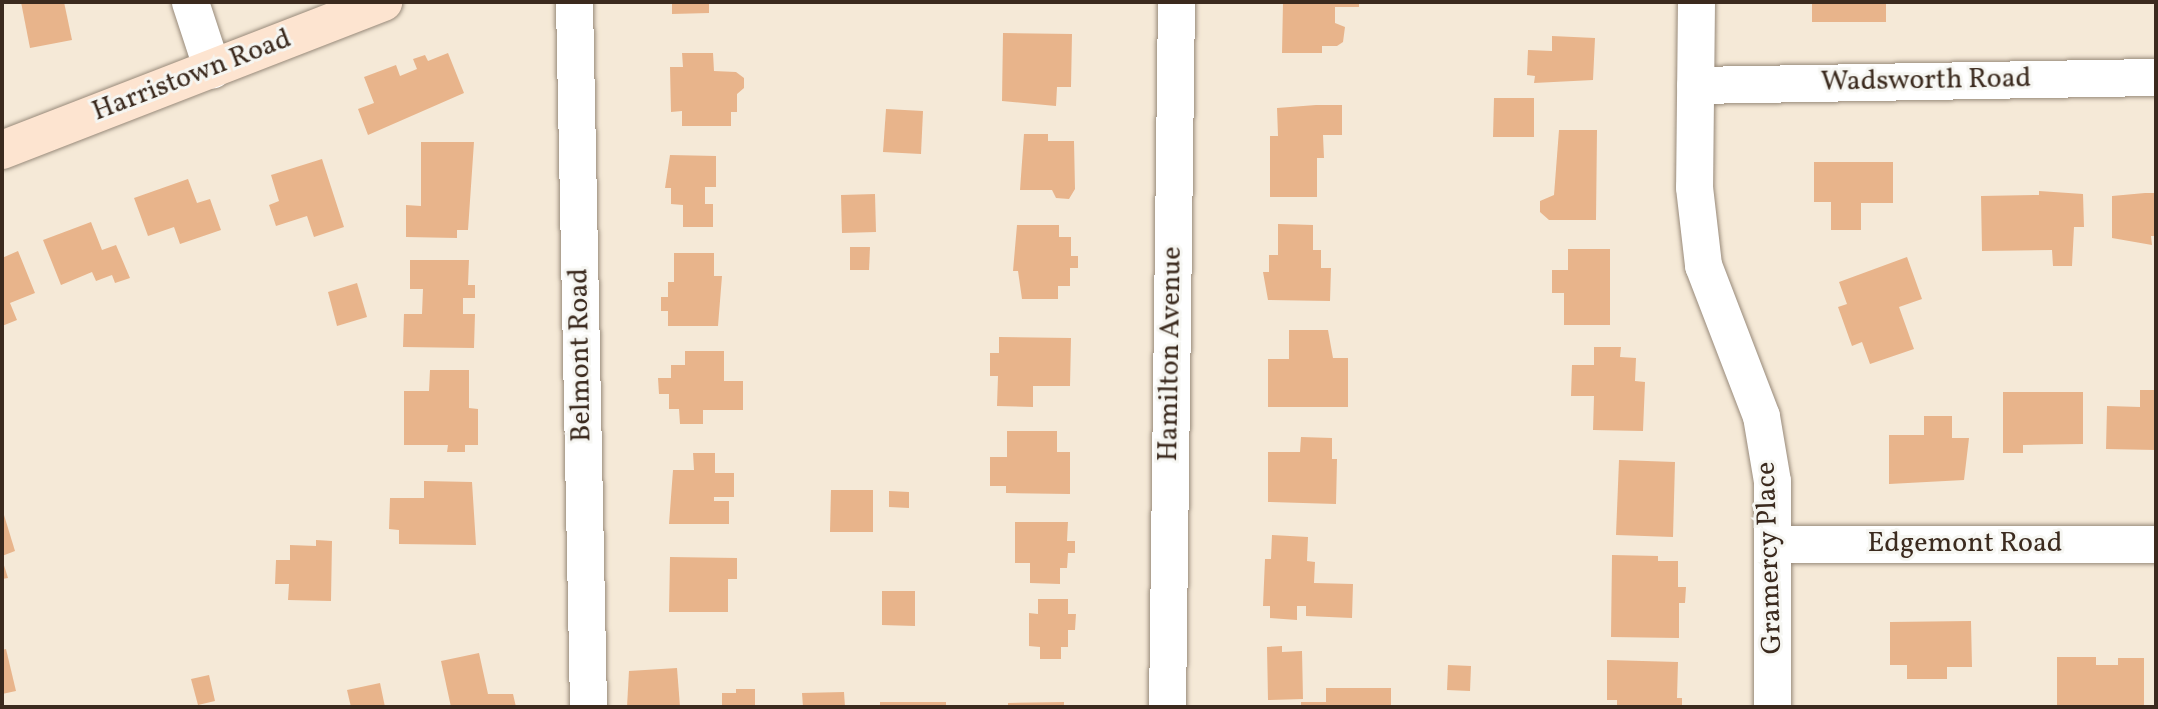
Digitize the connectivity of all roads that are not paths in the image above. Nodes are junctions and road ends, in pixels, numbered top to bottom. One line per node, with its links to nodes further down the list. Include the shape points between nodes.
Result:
1 (190, 2): 6 (street)
2 (383, 2): 6 (street, Harristown Road)
3 (574, 2): 12 (street, Belmont Road)
4 (1176, 2): 13 (street, Hamilton Avenue)
5 (1696, 2): 8 (street, Gramercy Place)
6 (212, 69): 9 (street, Harristown Road)
7 (2156, 77): 8 (street, Wadsworth Road)
8 (1695, 85): 10 (street, Gramercy Place, via 1694,187 1703,265 1761,416 1772,481)
9 (2, 150)
10 (1774, 544): 11 (street, Edgemont Road); 14 (street, Gramercy Place)
11 (2156, 544)
12 (588, 707)
13 (1167, 707)
14 (1772, 707)

